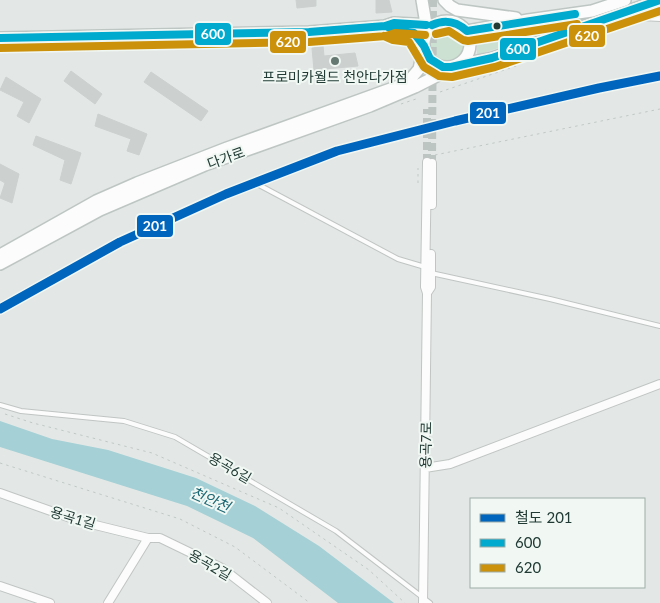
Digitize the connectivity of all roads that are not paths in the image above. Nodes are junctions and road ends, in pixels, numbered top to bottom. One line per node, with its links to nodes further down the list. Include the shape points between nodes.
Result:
1 (437, 0): 9 (street)
2 (444, 0): 8 (street, via 457,10)
3 (625, 0): 8 (street, via 592,11)
4 (660, 0): 6 (street)
5 (422, 1): 10 (street); 12 (street)
6 (612, 17): 7 (lane); 16 (street)
7 (660, 18)
8 (528, 20): 13 (street)
9 (454, 21): 12 (street, via 447,20); 13 (street)
10 (404, 23): 11 (street, via 394,22); 12 (street)
11 (386, 26): 14 (street, via 309,32); 15 (street, via 414,33)
12 (429, 27): 15 (street)
13 (467, 31): 17 (street, via 471,46 464,60)
14 (0, 38)
15 (424, 46): 17 (street, via 436,64 443,67); 21 (street, 다가로, via 419,69 407,83 129,187 96,201)
16 (492, 58): 17 (street); 18 (street)
17 (458, 64): 18 (street, 다가로)
18 (415, 93): 22 (street, 다가로, via 205,165 100,210)
19 (427, 162): 23 (street, 용곡7로)
20 (259, 185): 23 (lane, via 398,259)
21 (0, 255)
22 (0, 264)
23 (428, 270): 24 (lane); 27 (street, 용곡7로)
24 (660, 326)
25 (660, 384): 27 (street, via 445,466)
26 (0, 405): 31 (lane, 용곡6길, via 21,411 124,421 175,437 336,531)
27 (425, 468): 31 (street, 용곡7로)
28 (0, 494): 29 (street, 용곡1길, via 79,521)
29 (148, 538): 33 (street); 34 (street, 용곡2길, via 160,538 222,568)
30 (0, 586): 32 (street)
31 (423, 600): 35 (lane, 용곡6길)
32 (50, 603)
33 (108, 603)
34 (267, 603)
35 (430, 603)

